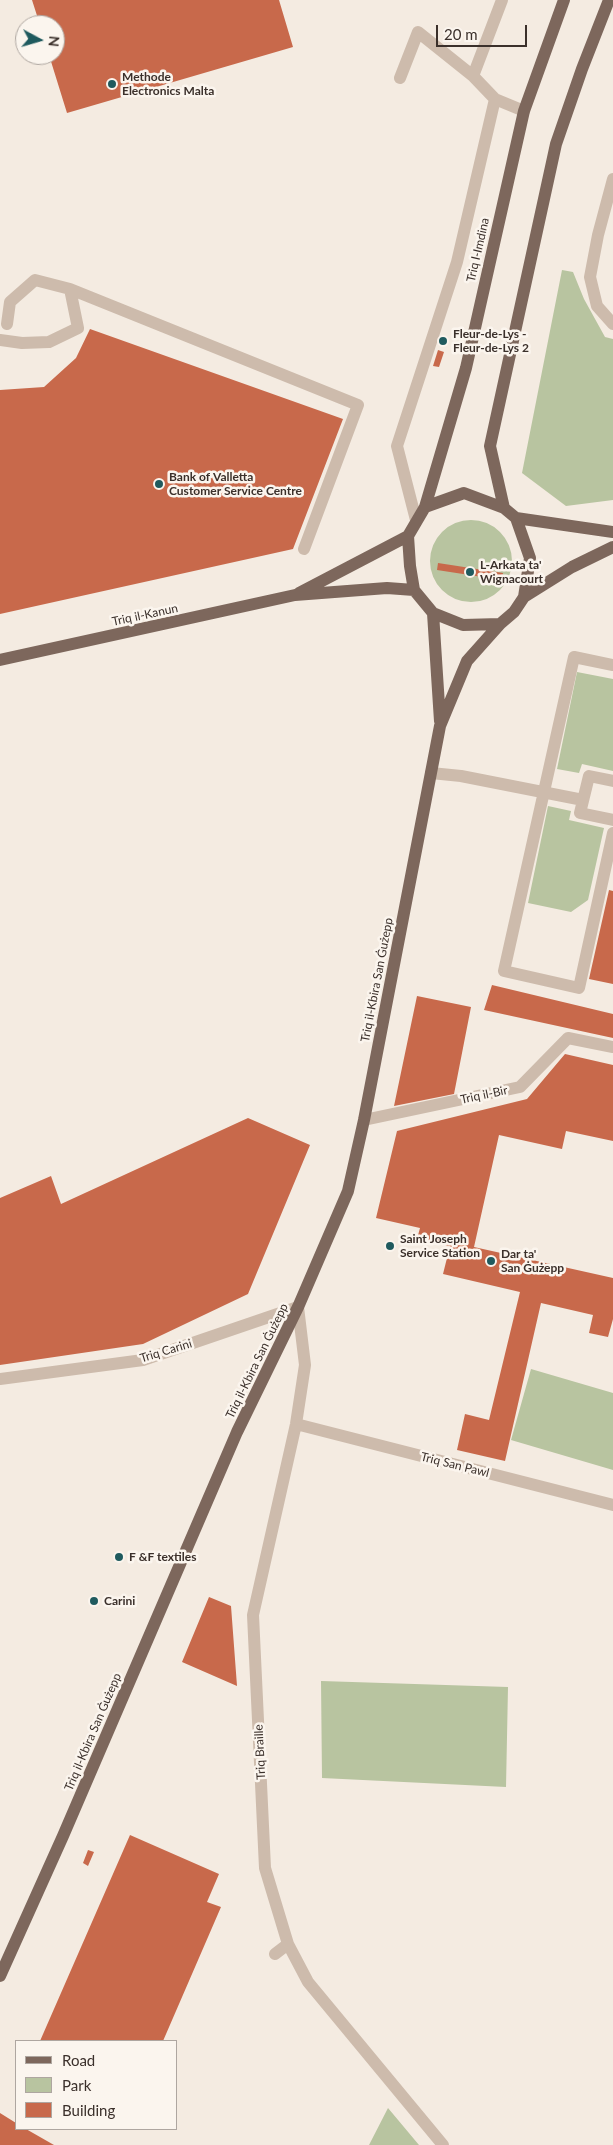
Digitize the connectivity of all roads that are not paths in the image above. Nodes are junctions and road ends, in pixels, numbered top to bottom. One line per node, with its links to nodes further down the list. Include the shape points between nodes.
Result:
1 (502, 0): 4 (street)
2 (564, 0): 7 (main road, Triq l-Imdina)
3 (608, 0): 14 (main road, via 556,144 490,446)
4 (473, 76): 5 (street, via 418,32); 6 (street)
5 (400, 78)
6 (495, 99): 7 (street); 16 (street, via 456,262 397,446)
7 (524, 111): 13 (main road, Triq l-Imdina, via 466,368)
8 (613, 180): 11 (street, via 590,277 597,306)
9 (70, 289): 10 (street, via 35,280 10,302); 12 (street, via 78,328 49,342); 20 (street, via 358,405)
10 (7, 324)
11 (613, 324)
12 (0, 340)
13 (425, 507): 14 (main road, via 464,493); 16 (main road)
14 (504, 508): 15 (main road)
15 (516, 518): 17 (main road); 23 (main road, via 530,558)
16 (416, 520): 18 (main road)
17 (613, 532)
18 (408, 536): 21 (main road); 22 (main road, Triq il-Kanun)
19 (613, 547): 23 (main road, via 572,567)
20 (304, 549)
21 (414, 590): 22 (main road, Triq il-Kanun, via 387,588); 24 (main road)
22 (295, 595): 26 (main road, Triq il-Kanun)
23 (524, 597): 25 (main road)
24 (433, 613): 25 (main road, via 463,625); 28 (main road, Triq il-Kbira San Ġużepp)
25 (500, 624): 28 (main road, Triq il-Kbira San Ġużepp, via 466,661)
26 (0, 660)
27 (613, 665): 31 (street, via 574,657)
28 (440, 726): 29 (main road, Triq il-Kbira San Ġużepp)
29 (431, 773): 31 (street); 36 (main road, Triq il-Kbira San Ġużepp)
30 (613, 781): 32 (street, via 589,776)
31 (544, 793): 32 (street); 34 (street, via 504,971 579,988)
32 (583, 800): 33 (street, via 580,813)
33 (613, 820)
34 (613, 832)
35 (613, 1047): 36 (street, Triq il-Bir, via 568,1038 520,1087)
36 (364, 1120): 37 (main road, Triq il-Kbira San Ġużepp, via 348,1191)
37 (298, 1307): 38 (street, Triq Carini, via 143,1360); 39 (street, Triq Braille, via 304,1365); 43 (main road, Triq il-Kbira San Ġużepp, via 237,1432)
38 (0, 1379)
39 (296, 1424): 40 (street, Triq San Pawl); 41 (street, Triq Braille, via 253,1615 265,1868)
40 (613, 1505)
41 (288, 1944): 42 (street); 44 (street, Triq Braille, via 308,1982)
42 (275, 1954)
43 (0, 1976)
44 (443, 2145)

